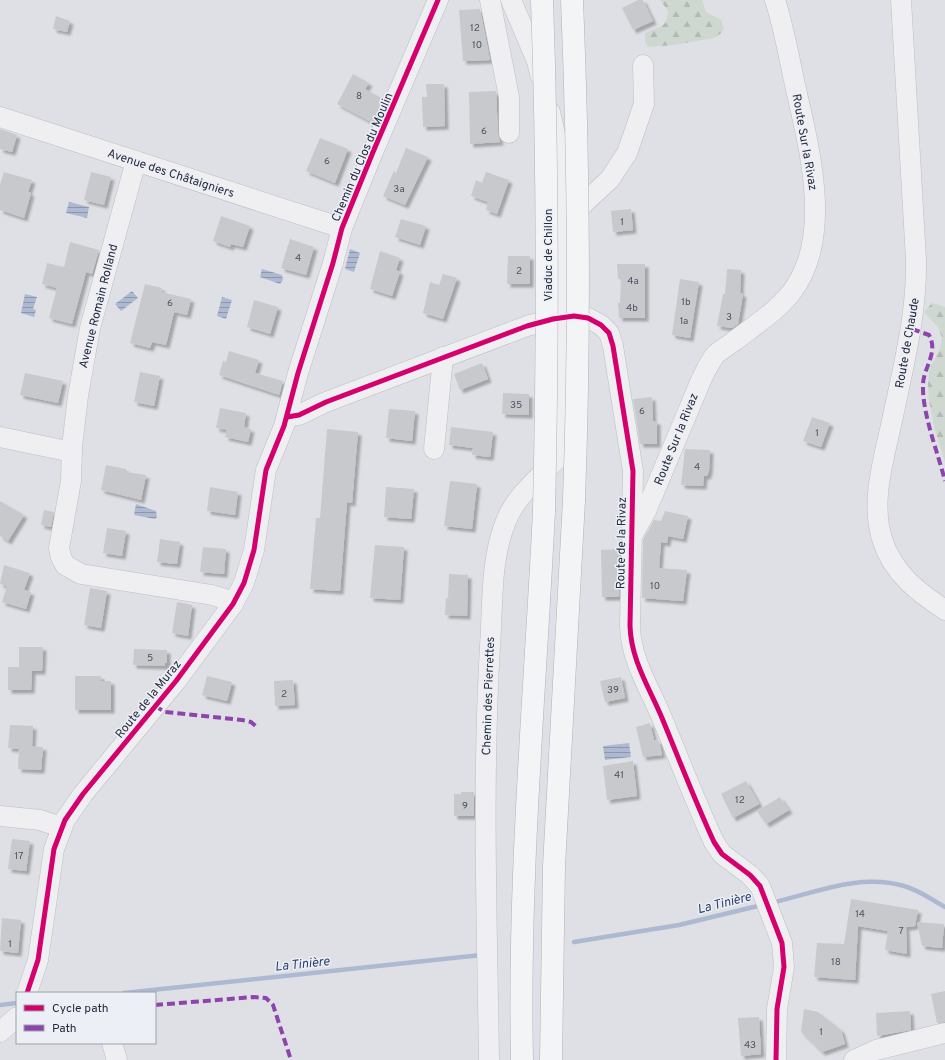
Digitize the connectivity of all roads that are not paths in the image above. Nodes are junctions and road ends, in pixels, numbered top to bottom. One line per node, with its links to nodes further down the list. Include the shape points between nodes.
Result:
1 (438, 0): 13 (street, Chemin du Clos du Moulin)
2 (490, 0): 10 (street, via 508,97)
3 (511, 0): 12 (street, Chemin des Pierrettes, via 537,61 555,129 560,156)
4 (542, 0): 32 (highway, Viaduc de Chillon, bridge, via 548,292 544,511 525,872 521,978)
5 (572, 0): 33 (highway, bridge, via 578,186 578,301 574,500 554,866)
6 (775, 0): 20 (street, Route Sur la Rivaz, via 801,112 813,178 815,215 808,258 801,277 782,303 715,355 708,366 646,511)
7 (901, 0): 22 (street, Route de Chaude, via 916,293 912,330 880,477 878,514 883,542 897,570 912,586)
8 (643, 65): 12 (street, via 644,104 627,153 610,179)
9 (0, 117): 11 (street, Avenue des Châtaigniers)
10 (509, 132)
11 (136, 162): 13 (street, Avenue des Châtaigniers); 19 (street, Avenue Romain Rolland, via 85,349)
12 (561, 224): 14 (street, Chemin des Pierrettes)
13 (342, 228): 16 (street, Chemin du Clos du Moulin)
14 (562, 317): 15 (street, Route de la Rivaz, via 510,330); 20 (street, Route de la Rivaz, via 574,316 594,320 605,328 611,338 619,373 633,471); 31 (street, Chemin des Pierrettes, via 562,454 510,511 499,542 495,573 486,758)
15 (443, 357): 16 (street, Route de la Rivaz, via 299,415); 18 (street)
16 (287, 417): 21 (street, Route de la Muraz, via 266,470 252,559)
17 (0, 437): 19 (street)
18 (434, 449)
19 (72, 452): 21 (street, Avenue Romain Rolland, via 71,481 59,548 60,557 65,565 77,573 93,577 212,595 225,598)
20 (631, 538): 34 (street, Route de la Rivaz, via 630,634 640,671 717,848 760,886 782,943 784,967 777,1009)
21 (233, 604): 24 (street, Route de la Muraz, via 176,681 76,802)
22 (945, 610)
23 (0, 816): 24 (street, via 40,820)
24 (61, 827): 25 (street, Route de la Muraz, via 53,855 38,960)
25 (28, 992)
26 (16, 1018): 27 (street)
27 (0, 1032)
28 (945, 1033): 35 (street, via 881,1049)
29 (112, 1044): 30 (street)
30 (117, 1060)
31 (489, 1060)
32 (522, 1060)
33 (551, 1060)
34 (776, 1060)
35 (854, 1060)

